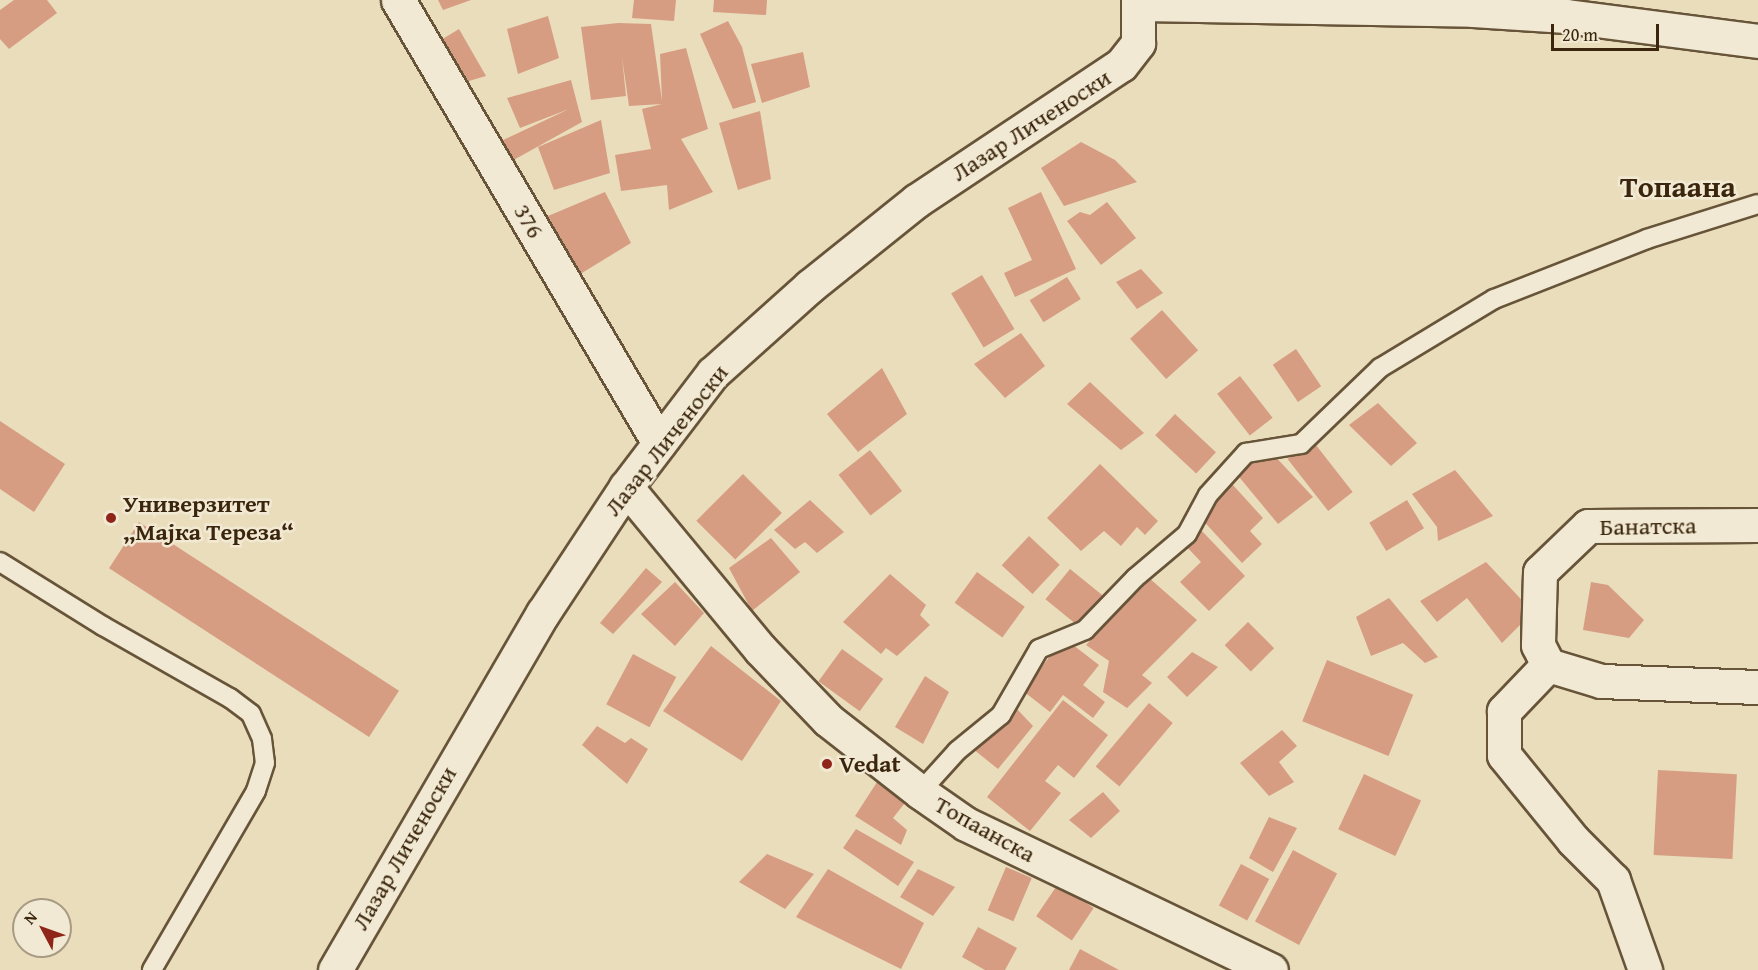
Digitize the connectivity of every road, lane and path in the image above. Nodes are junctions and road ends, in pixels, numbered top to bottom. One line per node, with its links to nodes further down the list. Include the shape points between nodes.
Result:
1 (398, 0): 6 (street, 376)
2 (1140, 2): 3 (street); 6 (street, Лазар Личеноски, via 1138,43 1121,65 916,201 810,286 713,373)
3 (1518, 6): 4 (street)
4 (1758, 41)
5 (1758, 204): 12 (lane, via 1647,239 1494,299 1380,368 1301,444 1246,453 1208,495 1187,534 1135,578 1085,630 1039,649 1001,715 957,751)
6 (659, 443): 7 (street, Лазар Личеноски)
7 (626, 487): 12 (street, Топаанска, via 783,673 828,720); 14 (street, Лазар Личеноски, via 495,688)
8 (1758, 525): 10 (street, Банатска, via 1588,526 1540,572 1538,645)
9 (0, 562): 13 (lane, via 230,698 251,714 262,739 265,763 256,791)
10 (1548, 665): 11 (street, via 1601,681); 16 (street, via 1504,711 1504,755 1573,840 1613,880)
11 (1758, 687)
12 (920, 792): 15 (street, Топаанска, via 966,824)
13 (152, 970)
14 (335, 970)
15 (1272, 970)
16 (1645, 970)

